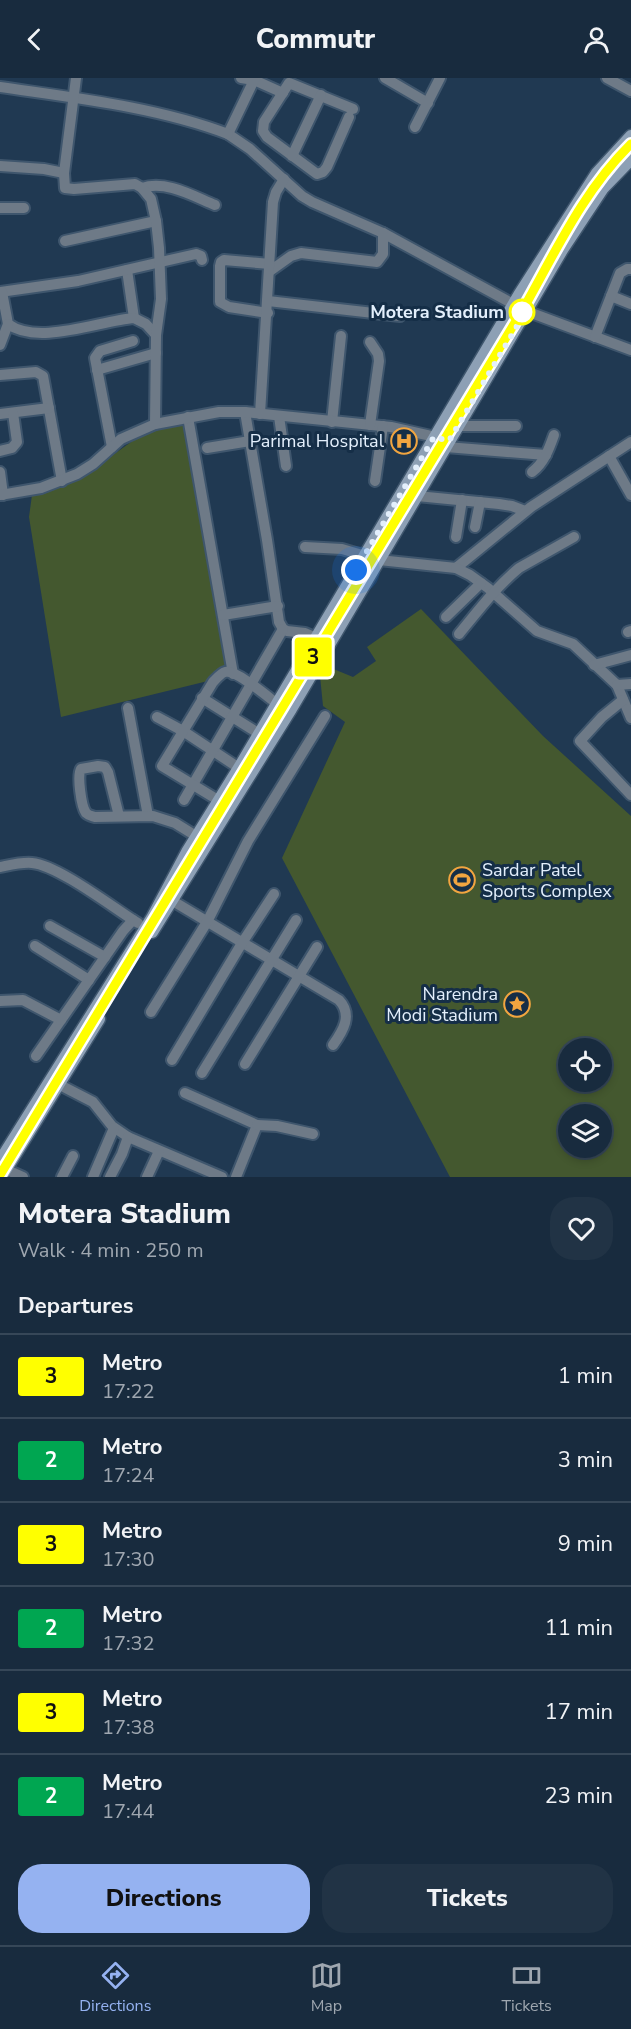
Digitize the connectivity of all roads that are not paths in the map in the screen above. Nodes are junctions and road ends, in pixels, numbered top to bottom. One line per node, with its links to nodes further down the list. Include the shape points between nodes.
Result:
1 (76, 78): 11 (street)
2 (241, 78): 6 (street)
3 (385, 78): 12 (street)
4 (440, 78): 12 (street)
5 (607, 78): 9 (street)
6 (255, 79): 7 (street); 14 (street)
7 (285, 83): 10 (street); 16 (street, via 263,131)
8 (0, 87): 11 (street)
9 (631, 91)
10 (321, 95): 16 (street); 16 (street, via 351,113 323,172 317,174)
11 (74, 98): 14 (street, via 188,120); 19 (street)
12 (428, 103): 13 (street)
13 (414, 127)
14 (228, 134): 20 (street)
15 (631, 136): 36 (street, via 597,173)
16 (292, 156)
17 (631, 159): 38 (street, via 603,188)
18 (0, 166): 19 (street)
19 (64, 173): 21 (street, via 68,189 126,184)
20 (284, 179): 26 (street, via 312,202); 30 (street, via 273,202)
21 (142, 188): 22 (street, via 164,185); 25 (street, via 151,199)
22 (215, 205)
23 (0, 208): 24 (street)
24 (24, 208)
25 (156, 222): 27 (street); 29 (street)
26 (383, 233): 30 (street, via 383,254 377,262 301,253); 36 (street)
27 (65, 241)
28 (202, 260): 29 (street, via 196,254)
29 (160, 262): 31 (street); 43 (street)
30 (270, 267): 35 (street); 39 (street, via 224,260 220,266 220,302)
31 (127, 270): 33 (street); 41 (street)
32 (631, 270): 34 (street, via 620,273)
33 (1, 292): 42 (street)
34 (611, 296): 37 (street); 45 (street)
35 (268, 301): 39 (street); 40 (street)
36 (513, 304): 38 (street); 67 (street)
37 (631, 304)
38 (526, 311): 45 (street); 64 (street)
39 (268, 313): 57 (street)
40 (400, 316)
41 (134, 318): 42 (street, via 44,334 24,332); 43 (street)
42 (8, 324): 48 (street)
43 (156, 336): 50 (street)
44 (341, 336): 60 (street)
45 (595, 337): 49 (street)
46 (133, 341): 51 (street, via 100,351 95,358)
47 (370, 342): 62 (street, via 378,362)
48 (0, 345)
49 (631, 350)
50 (156, 353): 51 (street); 61 (street)
51 (97, 370): 71 (street)
52 (0, 375): 53 (street, via 40,374 45,380)
53 (49, 408): 55 (street); 79 (street)
54 (245, 412): 57 (street); 59 (street); 68 (street)
55 (13, 413): 56 (street); 73 (street, via 16,442 12,448)
56 (0, 414)
57 (260, 414): 58 (street)
58 (279, 416): 60 (street); 76 (street)
59 (188, 417): 61 (street); 97 (street)
60 (332, 422): 62 (street)
61 (155, 424): 71 (street)
62 (370, 425): 63 (street)
63 (383, 426): 67 (street); 80 (street)
64 (458, 426): 65 (street); 70 (street)
65 (516, 426)
66 (554, 435): 74 (street)
67 (434, 437): 70 (street); 91 (street)
68 (250, 441): 72 (street); 96 (street)
69 (631, 442): 75 (street)
70 (448, 444): 74 (street); 83 (street)
71 (112, 447): 79 (street, via 93,464)
72 (207, 448)
73 (0, 451)
74 (546, 455): 78 (street)
75 (609, 456): 82 (street); 86 (street)
76 (286, 466)
77 (0, 472): 81 (street)
78 (532, 472)
79 (62, 481): 81 (street)
80 (375, 481)
81 (2, 495)
82 (631, 495)
83 (417, 496): 84 (street); 92 (street)
84 (462, 500): 85 (street); 88 (street)
85 (480, 502): 86 (street); 87 (street)
86 (525, 511): 93 (street)
87 (476, 527)
88 (456, 537)
89 (574, 537): 95 (street, via 519,568)
90 (305, 547): 91 (street, via 342,549)
91 (364, 556): 92 (street); 101 (street)
92 (379, 560): 93 (street); 102 (street)
93 (456, 568): 94 (street)
94 (481, 584): 95 (street); 98 (street)
95 (493, 593): 100 (street); 104 (street, via 537,631 573,644)
96 (278, 606): 97 (street); 99 (street)
97 (223, 615): 105 (street)
98 (446, 617)
99 (283, 629): 101 (street); 107 (street)
100 (459, 634)
101 (316, 637): 102 (street); 110 (street)
102 (330, 644): 129 (street)
103 (631, 655): 104 (street)
104 (594, 665): 108 (street)
105 (233, 674): 107 (street); 109 (street, via 224,672)
106 (631, 684): 108 (street)
107 (251, 685): 110 (street); 115 (street)
108 (617, 685): 112 (street)
109 (202, 698): 115 (street); 116 (street)
110 (276, 703): 117 (street)
111 (128, 708): 125 (street)
112 (628, 709): 121 (street, via 602,717 580,741)
113 (325, 716): 132 (street, via 248,842)
114 (157, 717): 116 (street)
115 (233, 718): 117 (street); 118 (street)
116 (183, 731): 118 (street); 120 (street, via 162,766)
117 (258, 733): 119 (street)
118 (213, 750): 119 (street); 120 (street)
119 (239, 768): 123 (street)
120 (193, 785): 122 (street); 123 (street)
121 (631, 795)
122 (184, 800)
123 (218, 800): 126 (street)
124 (119, 816): 124 (street, via 95,817 87,813 78,775 81,769 105,767); 125 (street)
125 (148, 816): 126 (street, via 175,823)
126 (196, 836): 129 (street)
127 (0, 867): 130 (street, via 32,862 42,865)
128 (274, 894): 135 (street)
129 (168, 898): 132 (street); 133 (street)
130 (134, 920): 133 (street); 138 (street)
131 (296, 920): 139 (street)
132 (207, 922): 135 (street); 143 (street)
133 (151, 926): 150 (street); 159 (street)
134 (50, 927): 138 (street)
135 (242, 943): 139 (street); 147 (street)
136 (35, 946): 141 (street)
137 (317, 947): 140 (street)
138 (105, 957): 141 (street)
139 (271, 960): 140 (street); 149 (street)
140 (298, 976): 145 (street, via 342,1004 346,1023); 148 (street)
141 (88, 980): 144 (street)
142 (0, 1001): 144 (street, via 23,1000)
143 (151, 1012)
144 (61, 1020): 146 (street)
145 (333, 1045)
146 (36, 1056)
147 (172, 1060)
148 (245, 1064)
149 (202, 1073)
150 (58, 1084): 153 (street, via 93,1102); 159 (street)
151 (185, 1093): 152 (street)
152 (257, 1125): 154 (street); 167 (street)
153 (114, 1128): 155 (street); 163 (street)
154 (313, 1134)
155 (128, 1137): 156 (street); 164 (street)
156 (159, 1151): 158 (street); 165 (street)
157 (73, 1156): 162 (street)
158 (195, 1166): 160 (street); 166 (street)
159 (2, 1169): 161 (street)
160 (214, 1176)
161 (23, 1177)
162 (62, 1177)
163 (93, 1177)
164 (110, 1177)
165 (147, 1177)
166 (191, 1177)
167 (236, 1177)

